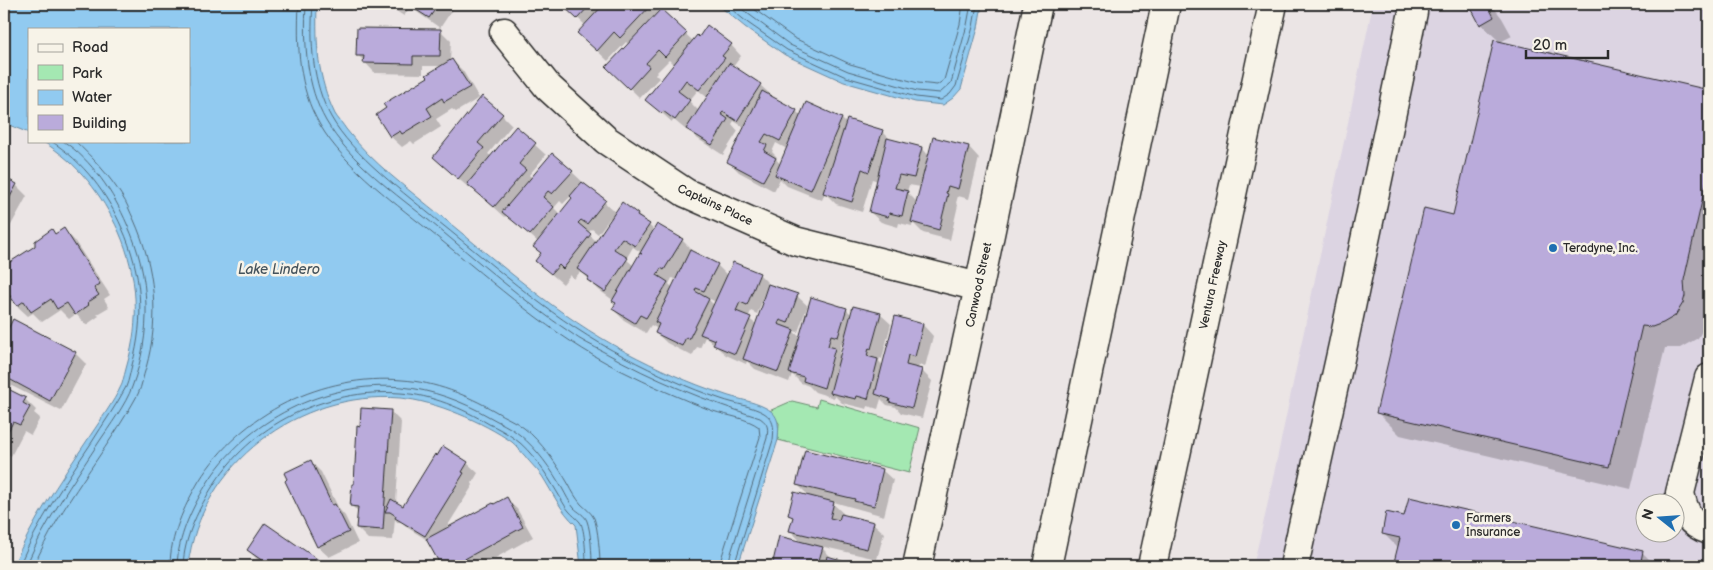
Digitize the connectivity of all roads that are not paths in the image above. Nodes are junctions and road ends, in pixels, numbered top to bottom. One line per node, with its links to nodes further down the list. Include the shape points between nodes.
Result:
1 (1038, 4): 6 (main road, Canwood Street)
2 (1166, 4): 10 (main road)
3 (1273, 4): 11 (main road, Ventura Freeway)
4 (1413, 4): 12 (main road)
5 (504, 32): 6 (main road, Captains Place, via 548,87 606,140 686,193 795,241)
6 (979, 287): 9 (main road, Canwood Street)
7 (1709, 378): 8 (main road, via 1680,493 1683,509 1694,524)
8 (1709, 530)
9 (917, 566)
10 (1047, 566)
11 (1152, 566)
12 (1294, 566)

